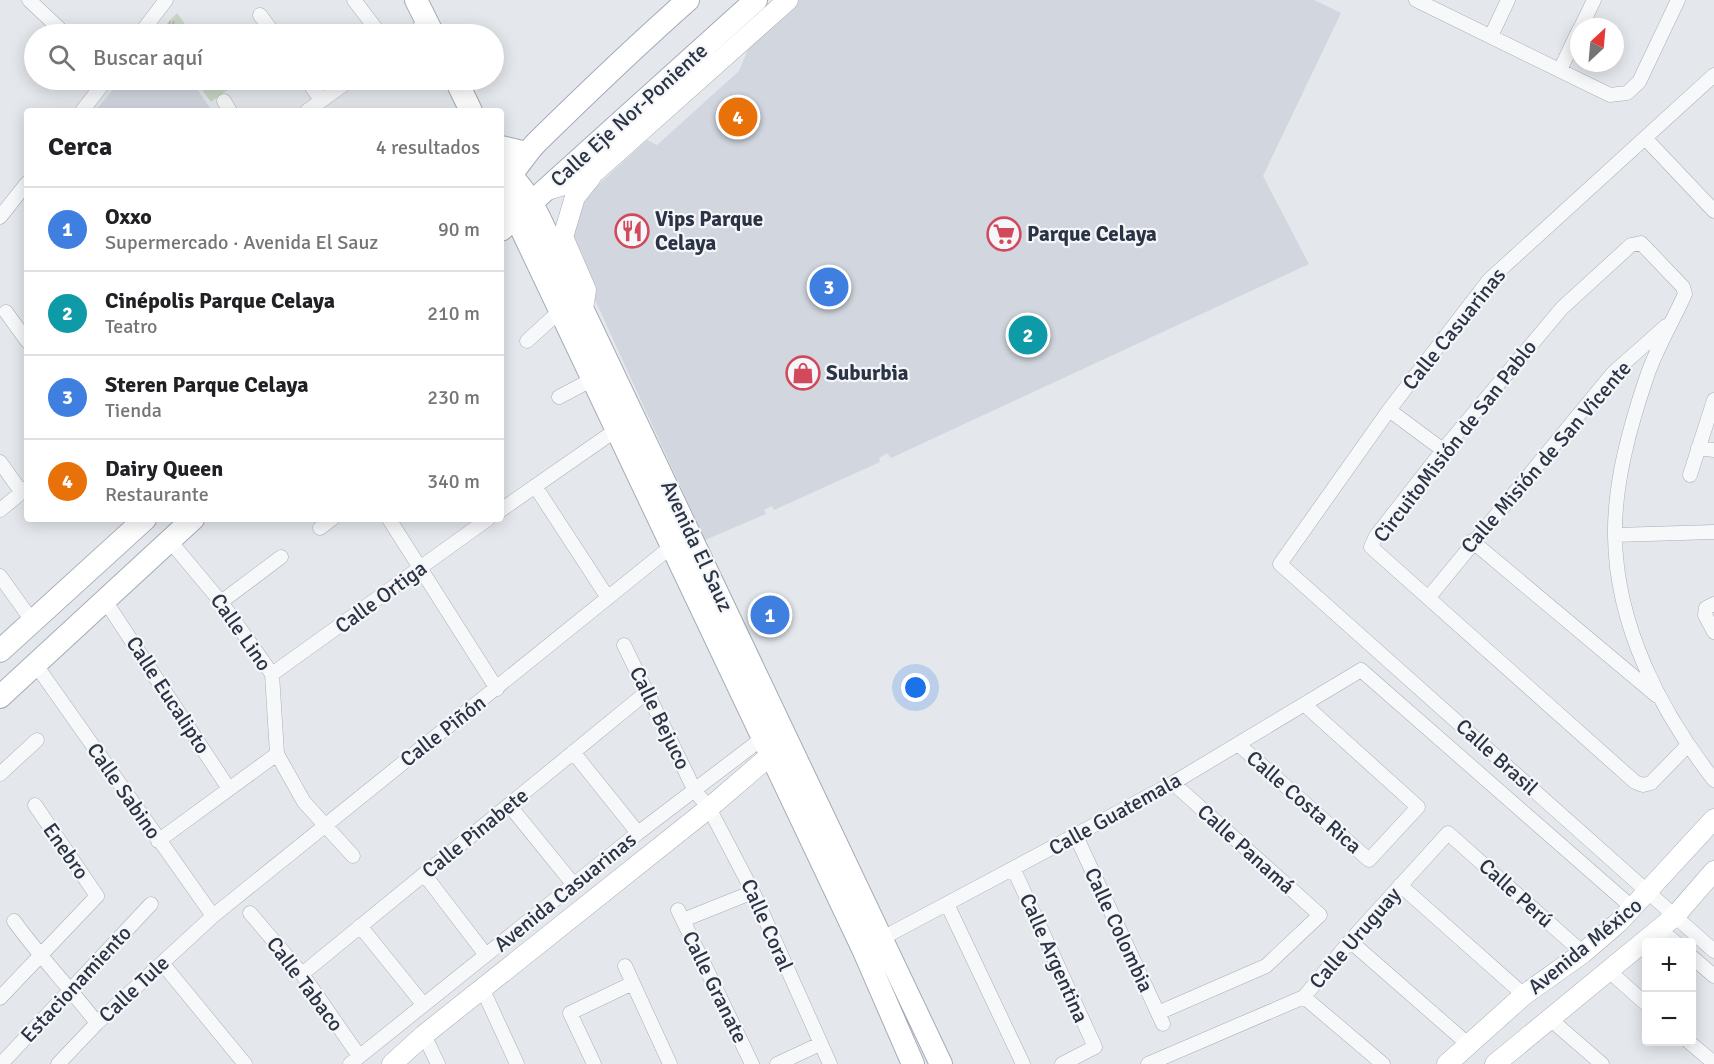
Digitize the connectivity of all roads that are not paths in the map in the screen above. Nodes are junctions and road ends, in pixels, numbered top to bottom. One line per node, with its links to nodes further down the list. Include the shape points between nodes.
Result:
1 (29, 0): 14 (street)
2 (166, 0): 15 (street)
3 (354, 0): 17 (street)
4 (416, 0): 18 (main road)
5 (688, 0): 33 (main road, Calle Eje Nor-Poniente)
6 (756, 0): 37 (main road, Calle Eje Nor-Poniente)
7 (788, 0): 34 (street)
8 (1418, 0): 19 (street)
9 (1508, 0): 19 (street)
10 (1594, 0): 13 (street)
11 (1678, 0): 21 (street, via 1639,82 1628,93 1610,95)
12 (260, 15): 16 (street)
13 (1585, 18)
14 (54, 24)
15 (148, 24)
16 (267, 24)
17 (372, 24)
18 (422, 24)
19 (1491, 36): 21 (street)
20 (1570, 50): 21 (street)
21 (1560, 70)
22 (1714, 75): 31 (street, Calle Casuarinas)
23 (98, 90): 28 (street)
24 (314, 90): 27 (street)
25 (336, 90): 27 (street)
26 (461, 90): 30 (main road)
27 (321, 100): 29 (street)
28 (84, 108)
29 (311, 108)
30 (470, 108)
31 (1646, 138): 38 (street); 48 (street, Calle Casuarinas, via 1489,280)
32 (504, 148): 33 (main road)
33 (526, 153): 35 (main road, Calle Eje Nor-Poniente)
34 (597, 171): 37 (street); 40 (street, via 575,197 563,237 586,290)
35 (504, 178): 37 (main road, Avenida El Sauz)
36 (24, 188): 39 (street)
37 (523, 210): 40 (main road, Avenida El Sauz)
38 (1714, 211)
39 (0, 216)
40 (572, 309): 44 (street); 45 (main road, Avenida El Sauz)
41 (6, 312): 43 (street)
42 (1669, 323): 51 (street, CircuitoMisión de San Pablo, via 1685,294 1683,287 1649,249 1641,243 1631,245 1562,308); 67 (street, via 1647,375 1623,463); 70 (street, Calle Misión de San Vicente, via 1613,374)
43 (24, 337)
44 (527, 341)
45 (597, 371): 46 (street); 49 (main road, Avenida El Sauz); 64 (main road, Avenida El Sauz)
46 (559, 397)
47 (1714, 400): 50 (street)
48 (1389, 410): 51 (street); 72 (street, Calle Casuarinas)
49 (616, 430): 55 (street); 69 (main road, Avenida El Sauz)
50 (1698, 448): 52 (street); 54 (street)
51 (1443, 450): 75 (street, CircuitoMisión de San Pablo, via 1371,547 1378,557)
52 (1714, 450)
53 (0, 462): 56 (street)
54 (1690, 475)
55 (535, 486): 57 (street); 76 (street)
56 (24, 490): 58 (street)
57 (504, 508)
58 (0, 510)
59 (142, 522): 80 (main road)
60 (190, 522): 68 (main road)
61 (329, 522): 65 (street)
62 (391, 522): 73 (street)
63 (484, 522): 73 (street, Calle Ortiga)
64 (687, 524): 69 (main road); 92 (main road, Avenida El Sauz)
65 (320, 528)
66 (1714, 532): 67 (street)
67 (1615, 535): 90 (street, via 1619,577 1634,638)
68 (170, 541): 77 (main road); 78 (street, Calle Lino)
69 (669, 541): 76 (street, Calle Piñón); 96 (main road, Avenida El Sauz)
70 (1472, 542): 75 (street, Calle Misión de San Vicente); 90 (street)
71 (281, 557): 78 (street)
72 (1280, 564): 121 (street, Calle Brasil)
73 (422, 568): 86 (street, Calle Ortiga); 87 (street)
74 (0, 576): 80 (street)
75 (1429, 597): 95 (street, CircuitoMisión de San Pablo, via 1635,782 1651,783)
76 (608, 598): 87 (street, Calle Piñón)
77 (106, 602): 85 (main road); 102 (street, Calle Eucalipto)
78 (221, 602): 86 (street, Calle Lino)
79 (1714, 604): 81 (street, via 1706,608 1705,615)
80 (26, 628): 83 (main road); 85 (main road, via 21,648)
81 (1714, 632)
82 (624, 645): 89 (street, Calle Bejuco)
83 (0, 651)
84 (0, 663): 88 (main road, via 10,675)
85 (38, 663): 88 (main road); 112 (street, Calle Sabino)
86 (273, 675): 98 (street, Calle Lino)
87 (497, 689): 108 (street, Calle Piñón)
88 (5, 692)
89 (647, 692): 97 (street, Calle Pinabete); 103 (street, Calle Bejuco)
90 (1659, 698): 95 (street)
91 (1305, 705): 94 (street, Calle Guatemala); 114 (street, Calle Uruguay, via 1418,807); 124 (street, Calle Guatemala, via 1361,670)
92 (784, 731): 96 (street, Avenida Casuarinas); 135 (main road, Avenida El Sauz)
93 (37, 740): 99 (street)
94 (1239, 745): 101 (street, Calle Guatemala); 114 (street, Calle Costa Rica)
95 (1687, 746): 100 (street)
96 (766, 749): 103 (street, Avenida Casuarinas); 106 (street, Avenida Casuarinas); 135 (main road, Avenida El Sauz)
97 (573, 753): 104 (street, Calle Pinabete); 109 (street)
98 (277, 754): 102 (street); 108 (street, Calle Lino, via 304,802)
99 (0, 774)
100 (1714, 780)
101 (1173, 783): 111 (street, Calle Guatemala); 126 (street, Calle Panamá)
102 (229, 789): 112 (street)
103 (695, 791): 106 (street, Calle Coral); 109 (street, Avenida Casuarinas)
104 (509, 805): 117 (street, Calle Pinabete); 118 (street)
105 (34, 806): 140 (street, Enebro, via 98,896)
106 (709, 808): 120 (street, Calle Coral); 149 (street, Avenida Casuarinas)
107 (1714, 819): 121 (street, Avenida México)
108 (324, 825): 113 (street, Calle Lino); 127 (street, Calle Piñón)
109 (638, 833): 118 (street, Avenida Casuarinas)
110 (1448, 833): 119 (street, Calle Uruguay); 138 (street, Calle Perú)
111 (1076, 836): 115 (street, Calle Guatemala); 157 (street, Calle Colombia)
112 (158, 841): 127 (street, Calle Sabino)
113 (353, 856)
114 (1369, 860)
115 (1014, 870): 123 (street, Calle Guatemala); 181 (street, Calle Argentina, via 1095,1047)
116 (1714, 871): 128 (street, Avenida México)
117 (424, 874): 131 (street, Calle Pinabete); 139 (street)
118 (574, 885): 139 (street, Avenida Casuarinas)
119 (1400, 885): 134 (street, Calle Uruguay); 152 (street)
120 (753, 892): 161 (street, Calle Coral); 175 (street, Calle Granate, via 680,915)
121 (1649, 892): 124 (street, Avenida México); 128 (street, Calle Brasil)
122 (151, 904): 148 (street, Estacionamiento)
123 (948, 906): 135 (street, Calle Guatemala); 180 (street)
124 (1634, 909): 130 (street, Avenida México)
125 (250, 913): 145 (street, Calle Tabaco)
126 (1320, 915): 157 (street, Calle Uruguay, via 1266,966)
127 (213, 916): 142 (street, Calle Tule)
128 (1675, 916): 132 (street, Avenida México); 137 (street, Calle Brasil)
129 (14, 921): 140 (street)
130 (1619, 922): 136 (street); 138 (street, Avenida México)
131 (360, 926): 145 (street, Calle Pinabete); 155 (street)
132 (1659, 929): 133 (street); 136 (street, Avenida México)
133 (1670, 938)
134 (1350, 941): 153 (street, Calle Uruguay); 162 (street)
135 (872, 944): 178 (main road, Avenida El Sauz); 179 (main road, Avenida El Sauz)
136 (1639, 945): 144 (street, Avenida México)
137 (1714, 951)
138 (1583, 952): 152 (street, Avenida México)
139 (486, 955): 151 (street, Avenida Casuarinas)
140 (40, 957): 148 (street); 150 (street)
141 (1696, 960): 146 (street)
142 (162, 963): 159 (street, Calle Tule); 169 (street)
143 (625, 966): 147 (street)
144 (1609, 970): 154 (street); 158 (street, Avenida México)
145 (302, 974): 165 (street, Calle Tabaco)
146 (1714, 976)
147 (633, 983): 173 (street, via 570,1013); 174 (street)
148 (70, 988): 159 (street); 167 (street, Estacionamiento)
149 (482, 988): 156 (street, Avenida Casuarinas); 172 (street)
150 (2, 989)
151 (443, 989): 155 (street, Avenida Casuarinas); 156 (street)
152 (1524, 994): 162 (street, Avenida México)
153 (1304, 997): 164 (street, Calle Uruguay); 183 (street)
154 (1642, 1000)
155 (423, 1004): 165 (street, Avenida Casuarinas)
156 (458, 1008): 160 (street, Avenida Casuarinas)
157 (1160, 1018)
158 (1550, 1019): 185 (street, Avenida México); 186 (street)
159 (97, 1023): 168 (street, Calle Tule)
160 (424, 1035): 170 (street, Avenida Casuarinas); 171 (street)
161 (820, 1044): 176 (street); 177 (street, Calle Coral)
162 (1470, 1045): 184 (street, Avenida México)
163 (1695, 1046): 166 (street)
164 (1179, 1059): 182 (street, Calle Uruguay)
165 (355, 1060)
166 (1714, 1063)
167 (1, 1064)
168 (58, 1064)
169 (245, 1064)
170 (392, 1064)
171 (438, 1064)
172 (517, 1064)
173 (594, 1064)
174 (670, 1064)
175 (752, 1064)
176 (777, 1064)
177 (830, 1064)
178 (913, 1064)
179 (941, 1064)
180 (1023, 1064)
181 (1062, 1064)
182 (1148, 1064)
183 (1383, 1064)
184 (1447, 1064)
185 (1495, 1064)
186 (1602, 1064)

